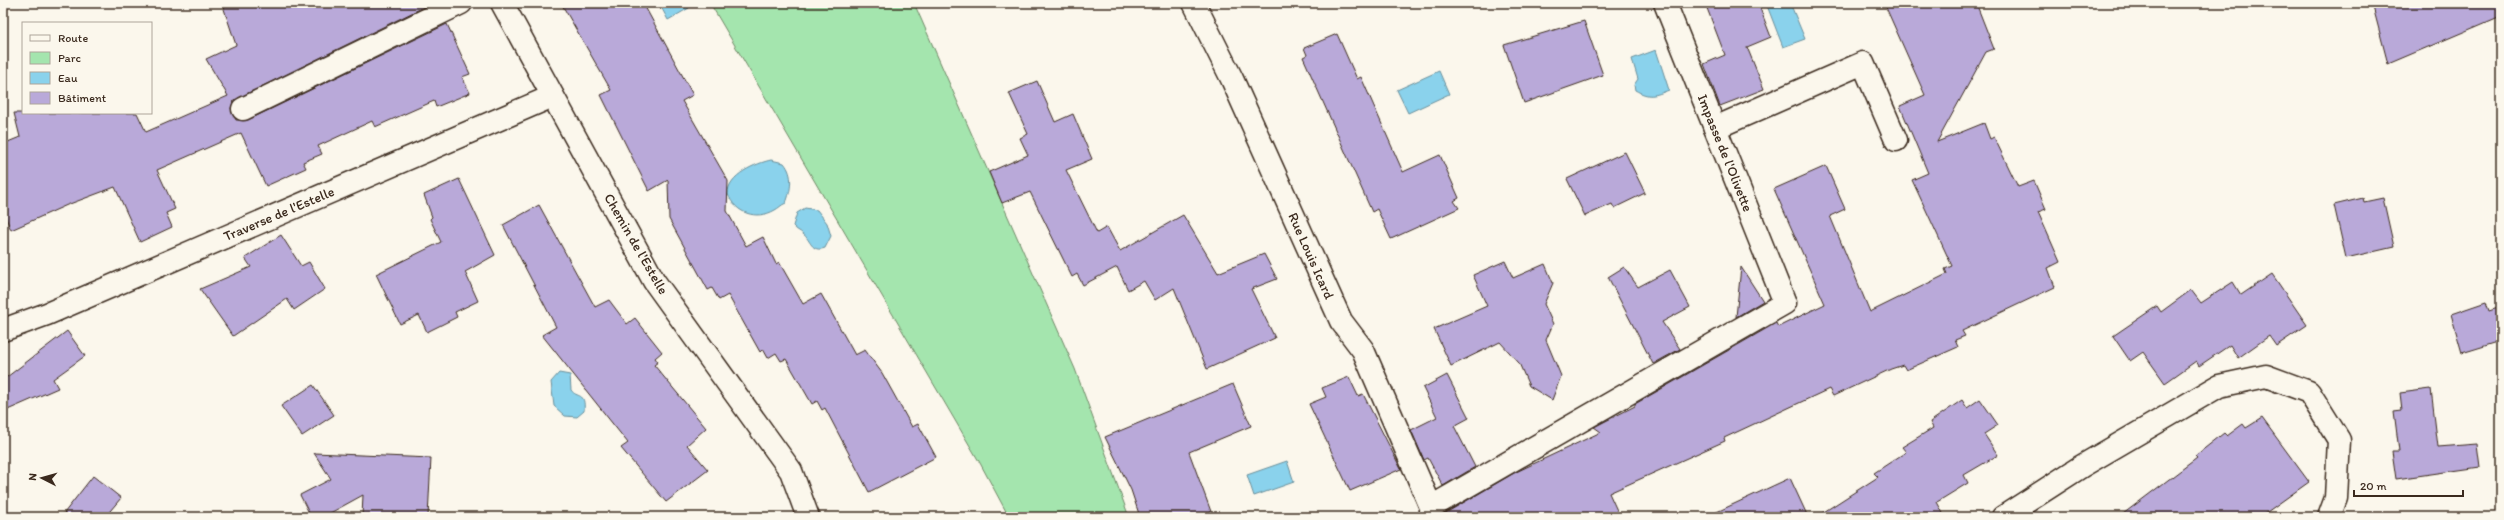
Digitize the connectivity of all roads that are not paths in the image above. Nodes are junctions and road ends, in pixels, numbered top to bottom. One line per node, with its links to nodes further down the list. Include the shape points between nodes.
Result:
1 (461, 3): 6 (street)
2 (502, 3): 5 (street, Chemin de l'Estelle)
3 (1194, 3): 10 (street, Rue Louis Icard, via 1232,79 1341,321 1363,350)
4 (1665, 3): 7 (street, Impasse de l'Olivette)
5 (553, 96): 9 (street, Traverse de l'Estelle, via 47,314); 11 (street, Chemin de l'Estelle, via 654,281 792,471)
6 (243, 109)
7 (1715, 128): 8 (street, via 1863,63); 10 (street, Impasse de l'Olivette, via 1784,303)
8 (1896, 140)
9 (3, 330)
10 (1431, 512)
11 (808, 517)
12 (2003, 517): 13 (street, via 2082,466 2219,386 2266,376 2308,392 2339,440 2336,498)
13 (2328, 517)

